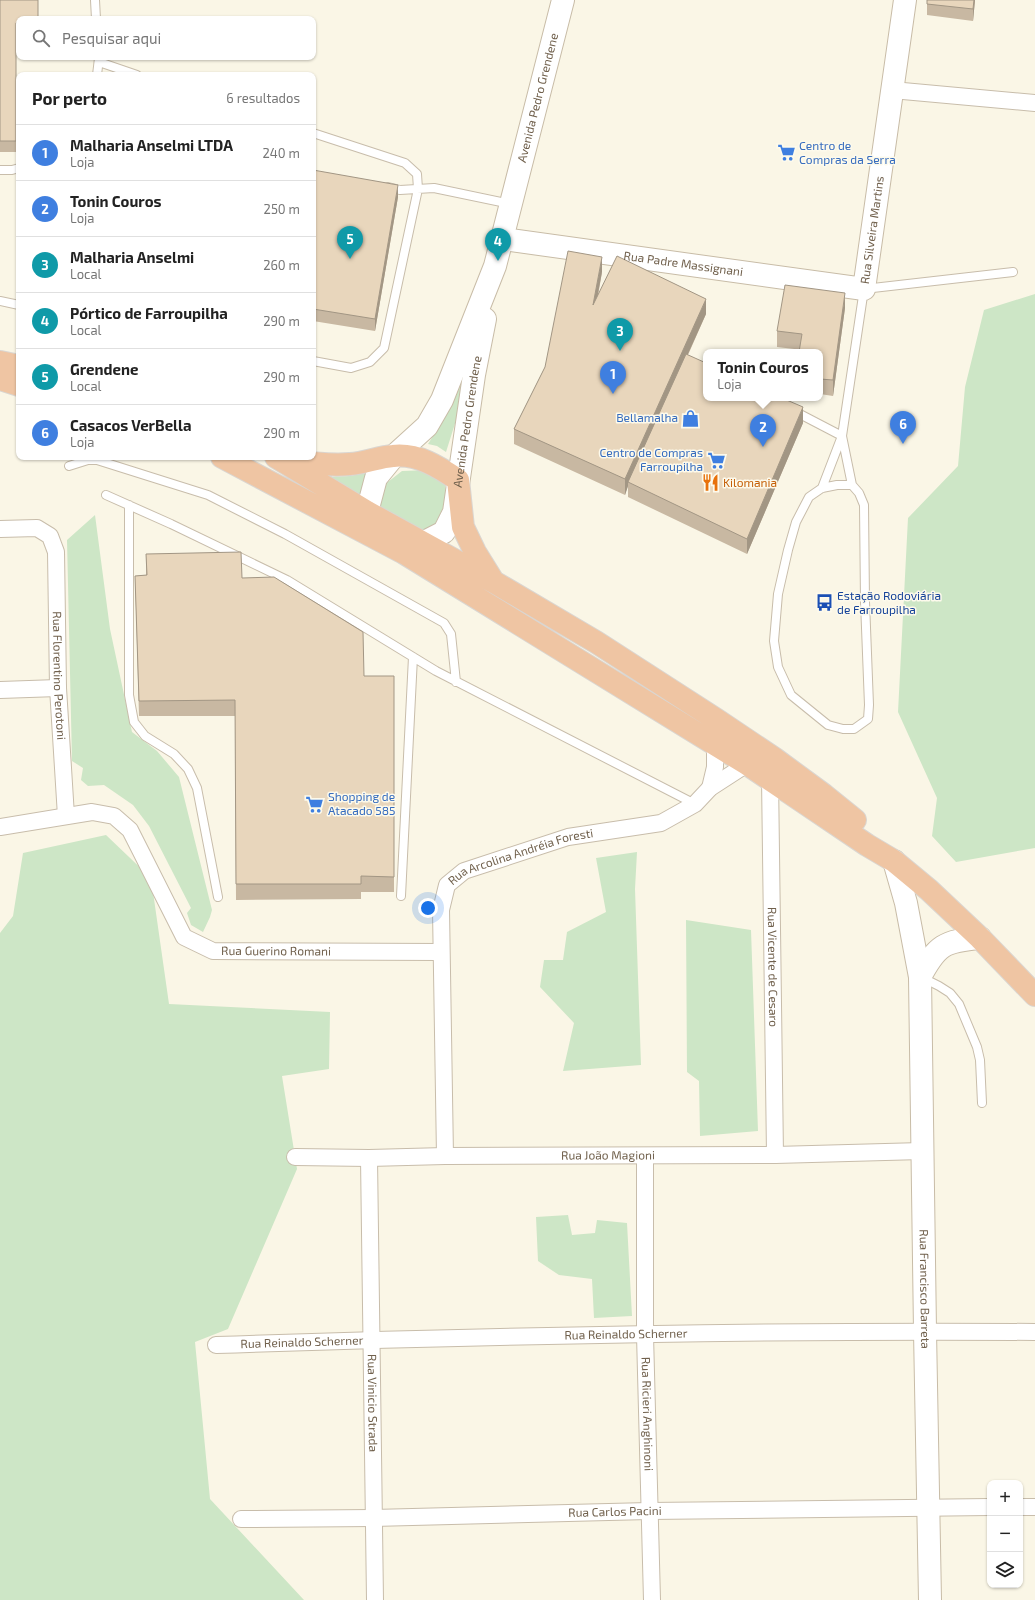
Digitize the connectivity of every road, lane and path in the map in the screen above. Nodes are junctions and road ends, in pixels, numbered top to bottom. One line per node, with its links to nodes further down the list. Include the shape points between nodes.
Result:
1 (95, 0): 4 (lane)
2 (563, 0): 15 (street, Avenida Pedro Grendene)
3 (905, 0): 8 (street, Rua Silveira Martins)
4 (96, 16)
5 (99, 60): 6 (lane); 7 (lane)
6 (97, 72)
7 (129, 72)
8 (892, 90): 9 (street); 19 (street, Rua Silveira Martins)
9 (1035, 103)
10 (316, 134): 14 (lane, via 405,163 417,174)
11 (16, 169): 12 (lane)
12 (0, 170)
13 (379, 185): 14 (lane, via 400,190)
14 (418, 189): 15 (lane, via 434,188); 23 (lane, via 384,348 370,362 351,368)
15 (512, 204): 16 (street, Avenida Pedro Grendene)
16 (503, 239): 17 (street, Avenida Pedro Grendene); 19 (street, Rua Padre Massignani)
17 (495, 266): 29 (street, Avenida Pedro Grendene, via 442,400 426,426); 34 (street, Avenida Pedro Grendene, via 474,375)
18 (1013, 272): 19 (lane)
19 (864, 289): 28 (lane, Rua Silveira Martins)
20 (0, 301): 21 (lane)
21 (16, 304)
22 (0, 362): 24 (highway)
23 (316, 362)
24 (16, 365)
25 (0, 379): 26 (highway)
26 (16, 384)
27 (788, 408): 28 (lane)
28 (842, 436): 35 (lane); 36 (lane)
29 (394, 456): 32 (highway, via 350,464 316,464); 34 (highway, via 420,458 443,469); 39 (street, Avenida Pedro Grendene, via 376,478)
30 (228, 460): 41 (highway)
31 (281, 460): 39 (highway)
32 (293, 460)
33 (69, 466): 45 (lane, via 97,460 208,495 299,542 444,623 451,634)
34 (462, 469): 42 (street, Avenida Pedro Grendene, via 454,512 444,532); 43 (highway, via 462,527)
35 (852, 485): 36 (lane); 36 (lane, via 864,505 869,705 868,719 854,728 843,729 828,725 791,695 778,667 774,641 778,594 796,522 809,497)
36 (822, 488)
37 (106, 495): 38 (lane)
38 (129, 505): 44 (lane, via 287,580); 57 (lane, via 129,694 134,722 145,736 174,754 188,769 197,788)
39 (367, 512): 41 (street, Avenida Pedro Grendene); 42 (highway)
40 (0, 529): 46 (street, Rua Florentino Perotoni, via 37,528 50,536 56,552)
41 (369, 534): 42 (highway)
42 (413, 548): 43 (highway); 48 (highway)
43 (494, 582): 55 (highway, via 602,646 775,759 873,835)
44 (412, 657): 45 (lane); 56 (lane)
45 (456, 682): 52 (lane)
46 (58, 688): 47 (street); 53 (street, Rua Florentino Perotoni)
47 (0, 690)
48 (715, 743): 49 (highway); 51 (street, via 715,767)
49 (748, 764): 50 (highway); 51 (street)
50 (770, 778): 55 (highway); 64 (street, Rua Vicente de Cesaro)
51 (710, 788): 52 (street, Rua Arcolina Andréia Foresti)
52 (696, 804): 59 (street, Rua Arcolina Andréia Foresti, via 661,823 568,837 464,871 447,885 441,910)
53 (66, 816): 54 (street, Rua Guerino Romani); 59 (street, Rua Guerino Romani, via 92,812 114,816 130,830 184,937 213,950)
54 (0, 827)
55 (894, 861): 58 (highway); 60 (street, Rua Francisco Barreta, via 910,919)
56 (401, 896)
57 (218, 897)
58 (980, 938): 60 (street, Rua Francisco Barreta, via 957,940 943,946 929,960); 61 (highway)
59 (441, 952): 65 (street, Rua Arcolina Andréia Foresti)
60 (920, 977): 62 (lane, via 950,993 959,1004 977,1047); 63 (street, Rua Francisco Barreta)
61 (1035, 995)
62 (982, 1103)
63 (922, 1151): 64 (street, Rua João Magioni); 69 (street, Rua Francisco Barreta)
64 (775, 1155): 66 (street, Rua João Magioni)
65 (445, 1156): 66 (street, Rua João Magioni); 68 (street, Rua João Magioni)
66 (645, 1156): 71 (street, Rua Ricieri Anghinoni)
67 (295, 1157): 68 (street, Rua João Magioni)
68 (369, 1158): 72 (street, Rua Vinicio Strada)
69 (925, 1331): 70 (street, Rua Reinaldo Scherner); 71 (street, Rua Reinaldo Scherner); 77 (street, Rua Francisco Barreta)
70 (1035, 1332)
71 (645, 1335): 72 (street, Rua Reinaldo Scherner); 78 (street, Rua Ricieri Anghinoni)
72 (371, 1340): 73 (street, Rua Reinaldo Scherner); 79 (street, Rua Vinicio Strada)
73 (216, 1344)
74 (987, 1507): 77 (street, Rua Carlos Pacini)
75 (1023, 1507): 76 (street)
76 (1035, 1507)
77 (928, 1508): 78 (street, Rua Carlos Pacini); 83 (street, Rua Francisco Barreta)
78 (649, 1511): 79 (street, Rua Carlos Pacini); 82 (street, Rua Ricieri Anghinoni)
79 (373, 1518): 80 (street, Rua Carlos Pacini); 81 (street, Rua Vinicio Strada)
80 (241, 1519)
81 (374, 1600)
82 (652, 1600)
83 (930, 1600)

